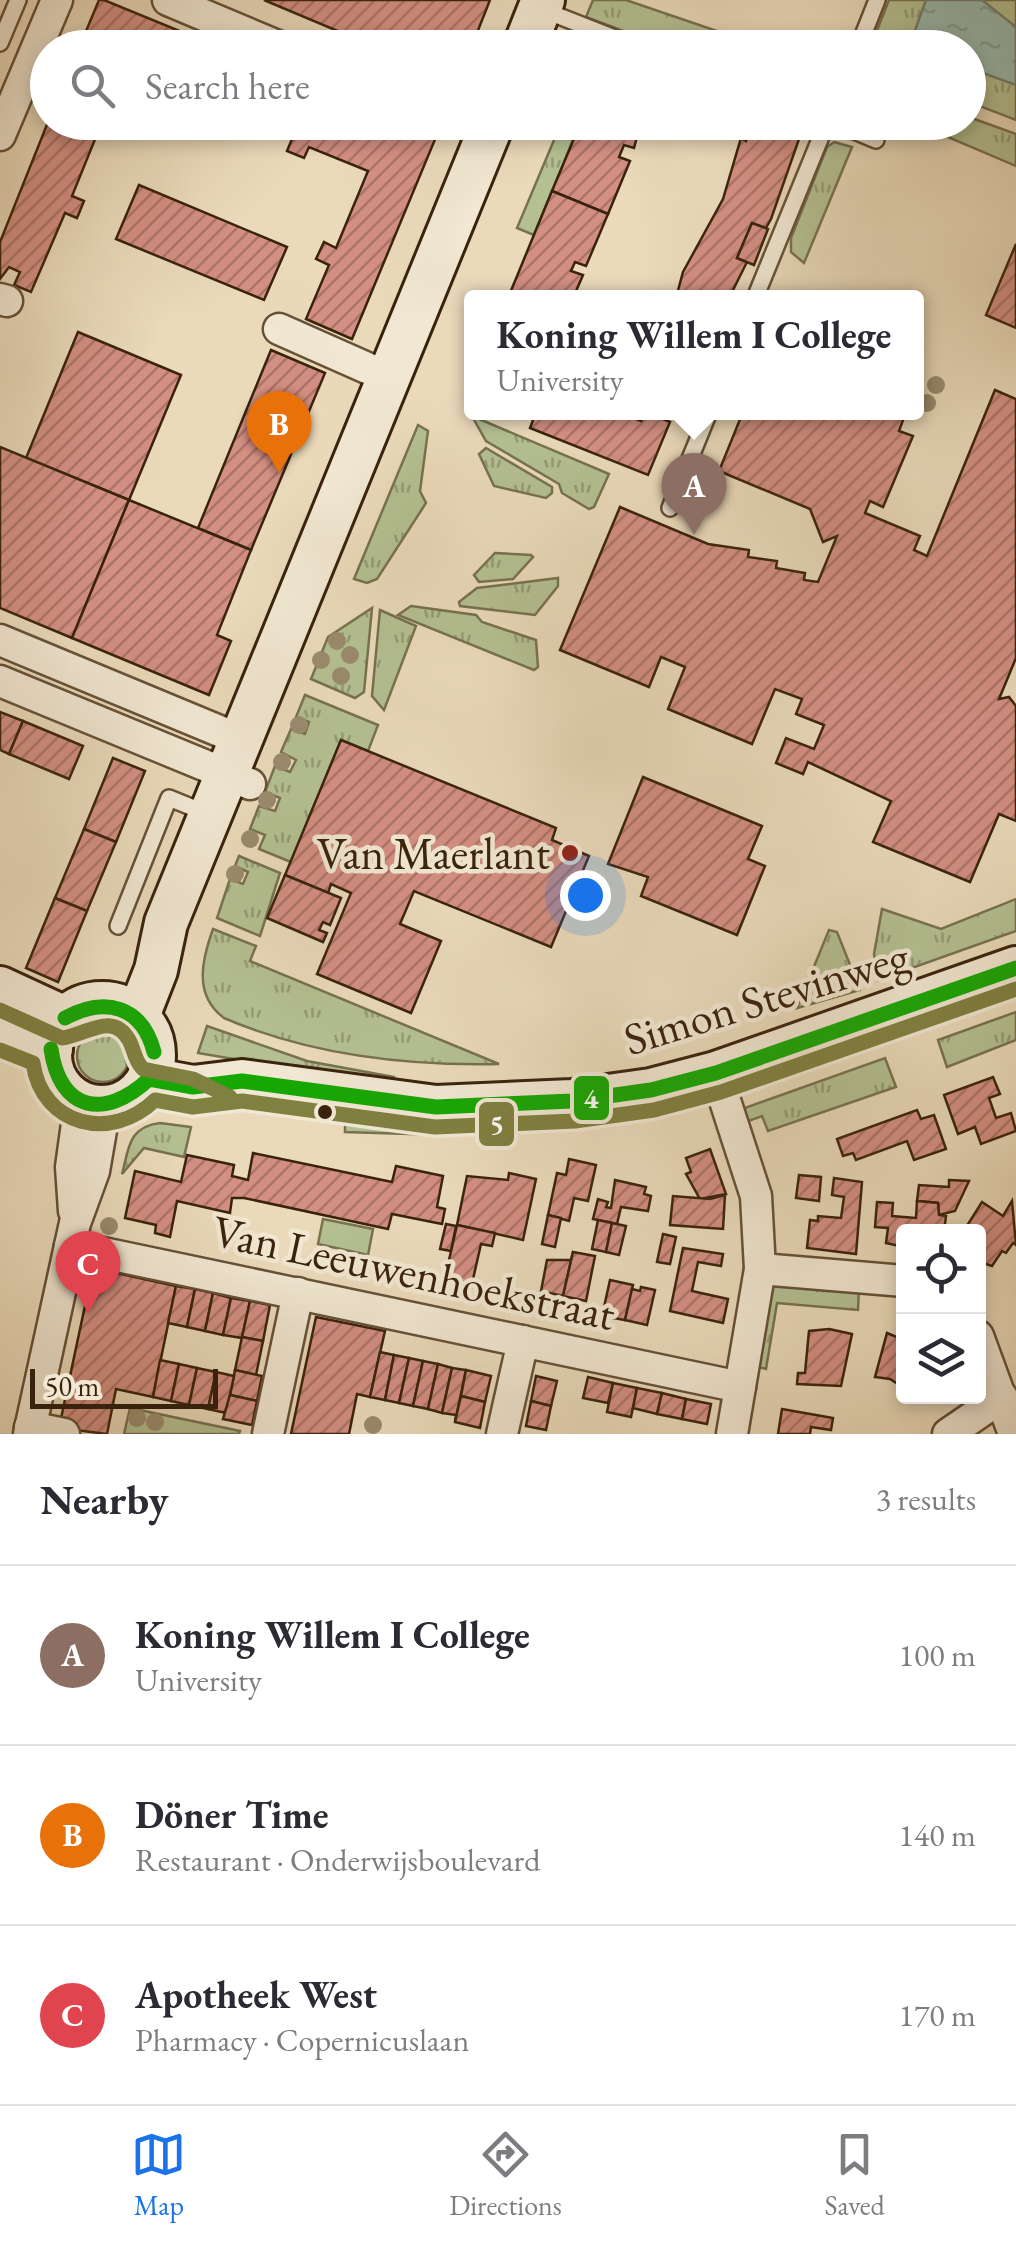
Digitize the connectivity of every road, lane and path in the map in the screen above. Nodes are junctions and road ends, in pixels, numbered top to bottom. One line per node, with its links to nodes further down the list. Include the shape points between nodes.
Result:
1 (18, 0): 10 (lane)
2 (56, 0): 6 (street)
3 (168, 0): 7 (street)
4 (877, 0): 9 (lane)
5 (543, 19): 8 (lane)
6 (44, 30)
7 (239, 30)
8 (580, 30)
9 (865, 30)
10 (0, 44)
11 (30, 63): 12 (street)
12 (0, 135)
13 (476, 140): 22 (street)
14 (822, 140): 15 (lane)
15 (759, 290)
16 (279, 329): 17 (street)
17 (367, 368)
18 (706, 420): 19 (lane)
19 (670, 508)
20 (0, 640): 22 (street)
21 (0, 681): 22 (street)
22 (239, 766): 23 (street)
23 (210, 815): 24 (lane, via 169,798); 29 (street, via 166,923)
24 (118, 926)
25 (1016, 968): 30 (street, Simon Stevinweg)
26 (0, 988): 28 (street)
27 (0, 1028): 28 (street)
28 (58, 1033): 29 (street, via 92,1004); 31 (street, via 54,1075)
29 (139, 1038): 30 (street, Simon Stevinweg, via 192,1087 242,1081 436,1107 503,1107 651,1090); 31 (street, via 124,1102)
30 (716, 1073): 33 (street, via 756,1196)
31 (92, 1104): 32 (street, via 71,1167)
32 (72, 1235): 35 (street, Van Leeuwenhoekstraat); 40 (street)
33 (760, 1269): 34 (street); 38 (street)
34 (896, 1280)
35 (298, 1294): 36 (street, Van Leeuwenhoekstraat); 42 (street)
36 (522, 1341): 38 (street, Van Leeuwenhoekstraat); 43 (street)
37 (986, 1357): 39 (street)
38 (740, 1387): 44 (street)
39 (1002, 1398): 45 (street); 46 (street)
40 (30, 1430): 41 (street)
41 (64, 1434)
42 (268, 1434)
43 (502, 1434)
44 (732, 1434)
45 (948, 1434)
46 (1014, 1434)

